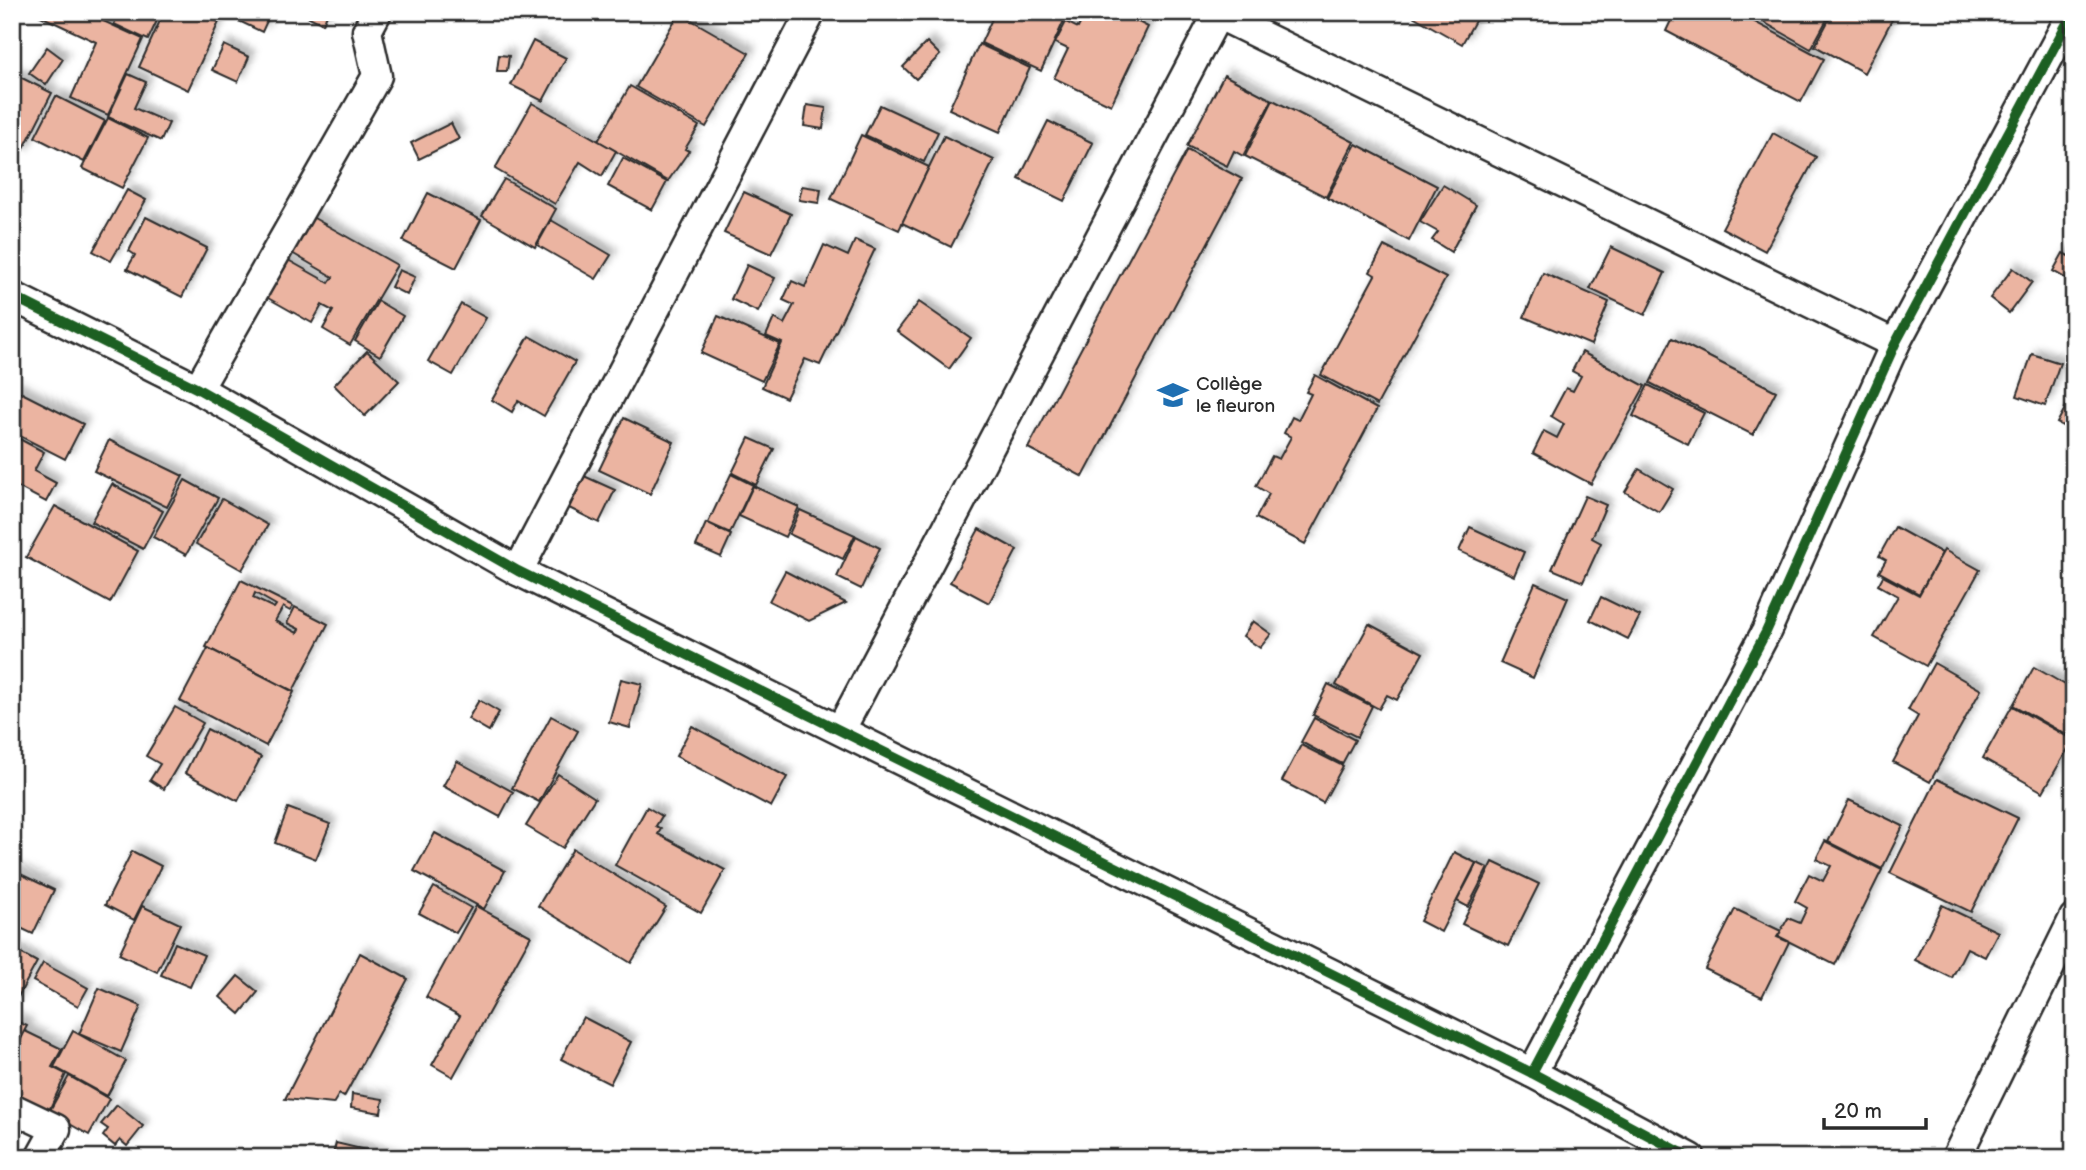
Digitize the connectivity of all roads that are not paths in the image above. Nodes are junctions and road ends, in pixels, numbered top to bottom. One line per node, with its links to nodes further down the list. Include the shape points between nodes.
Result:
1 (377, 12): 7 (street, via 367,31 377,76)
2 (811, 12): 8 (street)
3 (2073, 12): 6 (street)
4 (1217, 13): 6 (street); 9 (street)
5 (12, 296): 7 (street)
6 (1895, 344): 11 (street, via 1766,632)
7 (198, 389): 8 (street)
8 (518, 571): 9 (street)
9 (841, 729): 11 (street)
10 (2074, 918): 15 (street)
11 (1532, 1073): 14 (street)
12 (12, 1108): 13 (street, via 56,1129)
13 (40, 1158)
14 (1691, 1158)
15 (1956, 1158)

